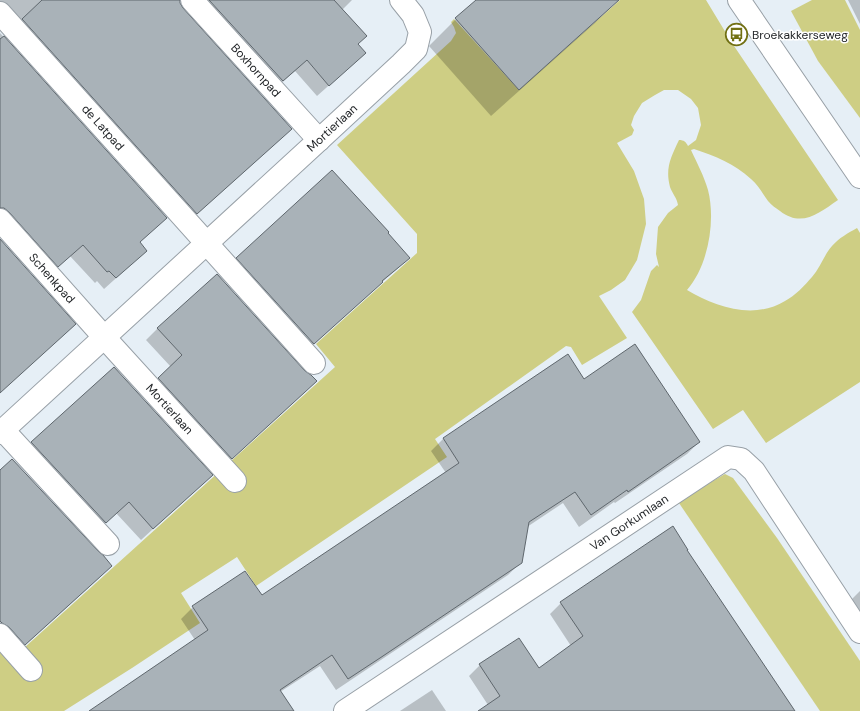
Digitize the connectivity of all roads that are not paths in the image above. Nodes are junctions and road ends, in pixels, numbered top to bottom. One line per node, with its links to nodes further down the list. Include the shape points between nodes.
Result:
1 (192, 0): 5 (street, Boxhornpad)
2 (401, 0): 5 (street, Mortierlaan, via 413,15 420,32 416,49)
3 (740, 0): 6 (street)
4 (0, 13): 8 (street, de Latpad)
5 (319, 140): 8 (street, Mortierlaan)
6 (860, 177)
7 (0, 220): 9 (street, Schenkpad)
8 (207, 242): 9 (street, Mortierlaan); 10 (street)
9 (104, 337): 11 (street, Mortierlaan); 12 (street, Mortierlaan)
10 (314, 363)
11 (2, 431): 13 (street, Mortierlaan)
12 (235, 481)
13 (108, 544)
14 (860, 632): 17 (street, Van Gorkumlaan, via 754,471 741,459 728,457)
15 (0, 635): 16 (street)
16 (31, 670)
17 (345, 711)

